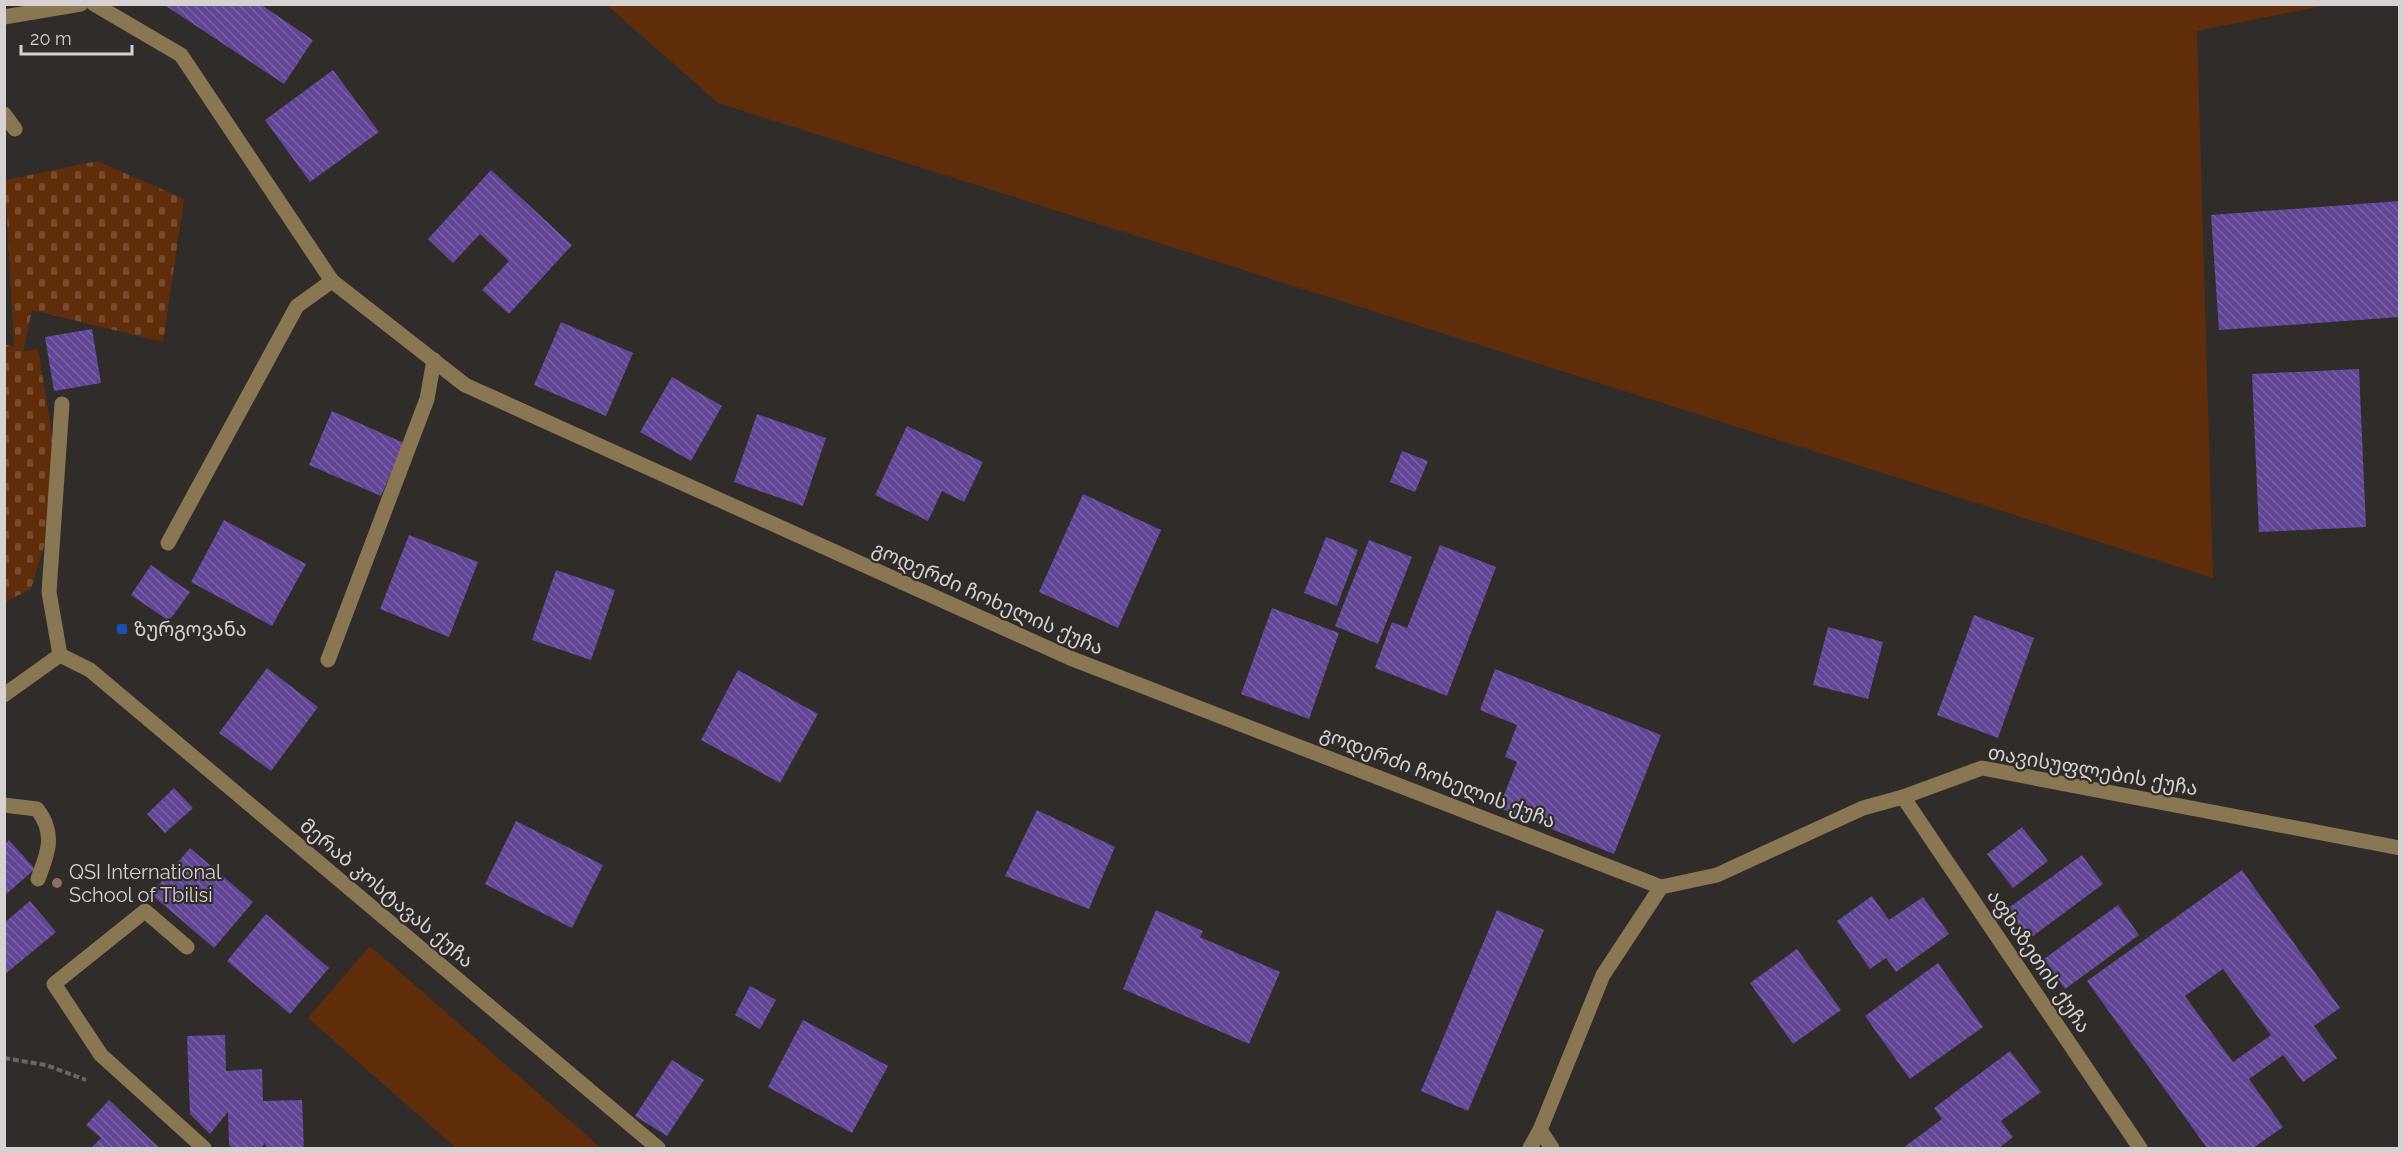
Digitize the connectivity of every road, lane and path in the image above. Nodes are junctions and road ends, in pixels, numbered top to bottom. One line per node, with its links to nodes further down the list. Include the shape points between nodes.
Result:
1 (81, 4): 3 (street)
2 (94, 4): 6 (street, გოდერძი ჩოხელის ქუჩა, via 181,55)
3 (4, 17)
4 (4, 114): 5 (street)
5 (15, 129)
6 (332, 281): 7 (street, გოდერძი ჩოხელის ქუჩა); 9 (street, via 297,306)
7 (434, 360): 11 (street, via 427,399); 17 (street, გოდერძი ჩოხელის ქუჩა, via 465,385 1070,658)
8 (62, 404): 10 (street, via 49,592)
9 (168, 543)
10 (60, 655): 12 (street); 23 (street, მერაბ კოსტავას ქუჩა, via 90,670)
11 (328, 660)
12 (4, 695)
13 (1903, 797): 15 (street, თავისუფლების ქუჩა, via 1982,768); 17 (street, თავისუფლების ქუჩა, via 1863,808 1717,875); 26 (street, აფხაზეთის ქუჩა)
14 (4, 805): 16 (street, via 37,809 44,818 50,847)
15 (2400, 848)
16 (38, 879)
17 (1660, 887): 21 (street, via 1603,975)
18 (187, 947): 20 (street, via 145,911 54,984 101,1055)
19 (4, 1058): 20 (path, via 46,1065 92,1082)
20 (131, 1082): 22 (street)
21 (1540, 1130): 24 (street); 25 (street)
22 (204, 1149)
23 (658, 1149)
24 (1530, 1149)
25 (1552, 1149)
26 (2140, 1149)

